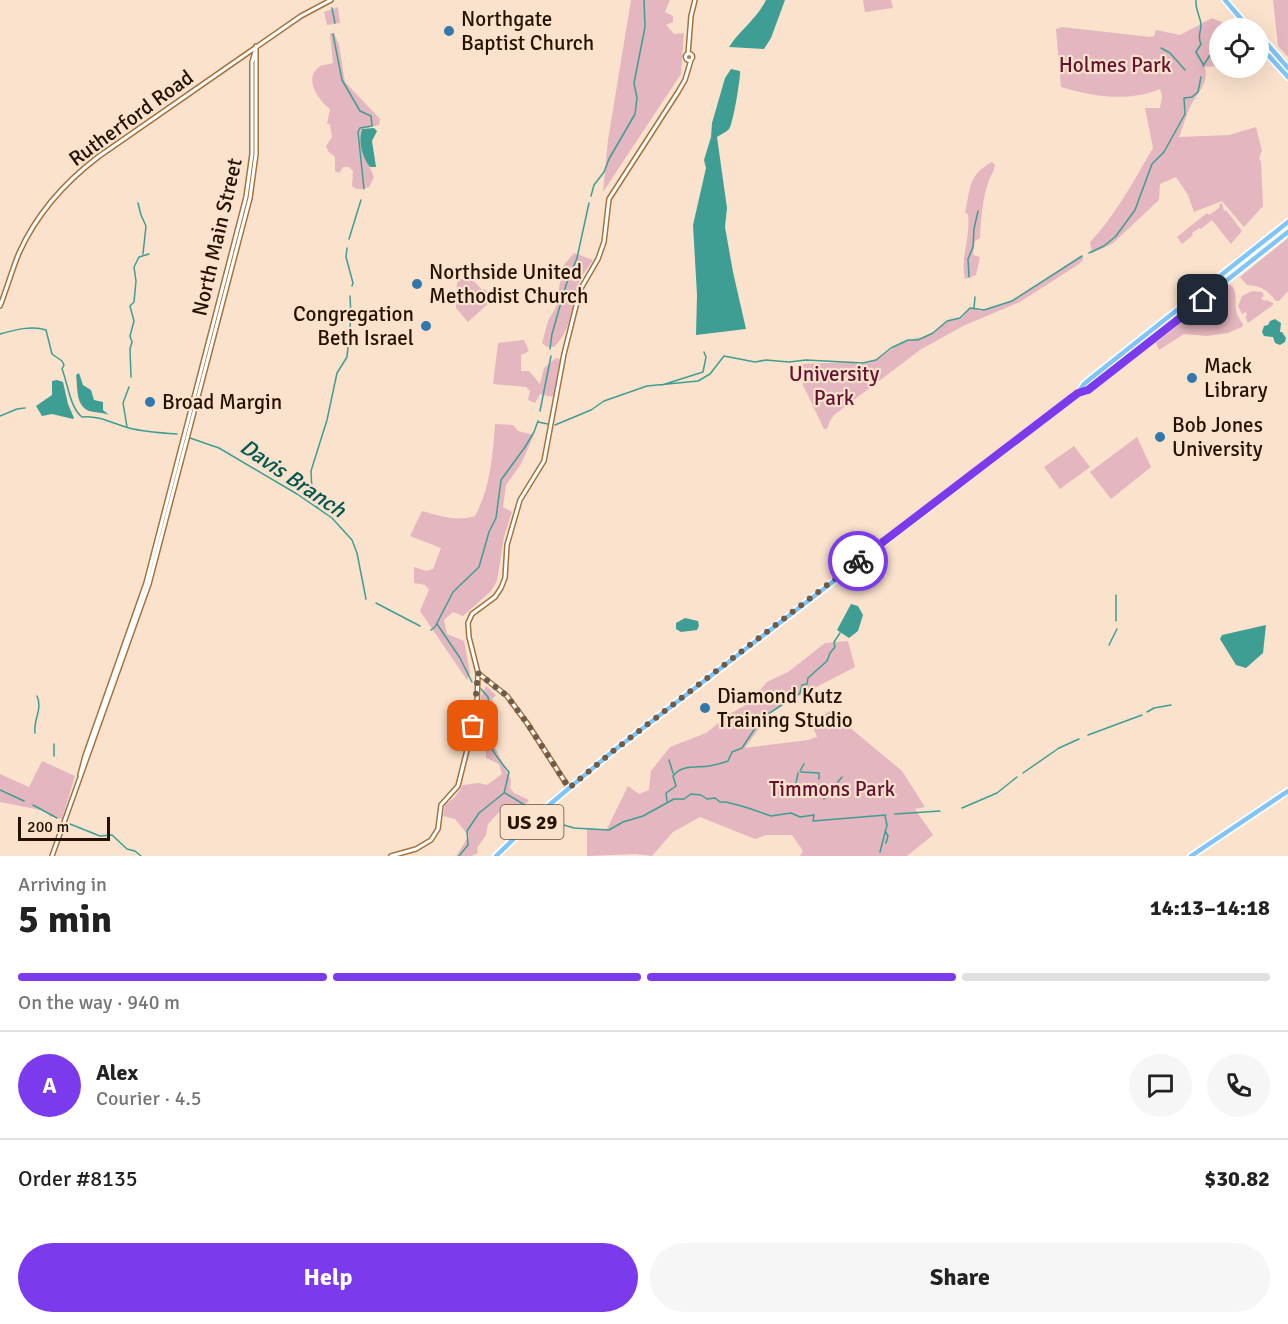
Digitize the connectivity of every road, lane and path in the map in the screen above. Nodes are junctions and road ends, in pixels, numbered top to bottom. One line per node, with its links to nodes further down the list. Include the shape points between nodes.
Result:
1 (331, 0): 5 (street, Rutherford Road)
2 (694, 0): 16 (street, via 688,69 678,92 609,199 604,242 580,290 564,354 544,461 520,500 507,545 505,578 495,597 472,614 468,623)
3 (1224, 0): 4 (main road)
4 (1240, 18)
5 (256, 46): 14 (street, Rutherford Road, via 68,182 27,237); 19 (street, North Main Street, via 252,154 246,197 146,583)
6 (1269, 46): 8 (main road)
7 (1269, 56): 9 (main road)
8 (1288, 68)
9 (1288, 77)
10 (1288, 222): 12 (main road, US 29)
11 (1288, 232): 13 (main road, US 29)
12 (1255, 249): 13 (main road); 15 (main road, US 29, via 1095,375)
13 (1260, 255): 15 (main road, US 29, via 1088,390)
14 (0, 306)
15 (1078, 393): 17 (main road, US 29)
16 (478, 673): 17 (street, via 507,696); 20 (street, via 477,703 458,786 440,808 436,833 425,846)
17 (569, 788): 21 (main road, US 29)
18 (1288, 791): 22 (main road)
19 (52, 856)
20 (392, 856)
21 (496, 856)
22 (1191, 856)

